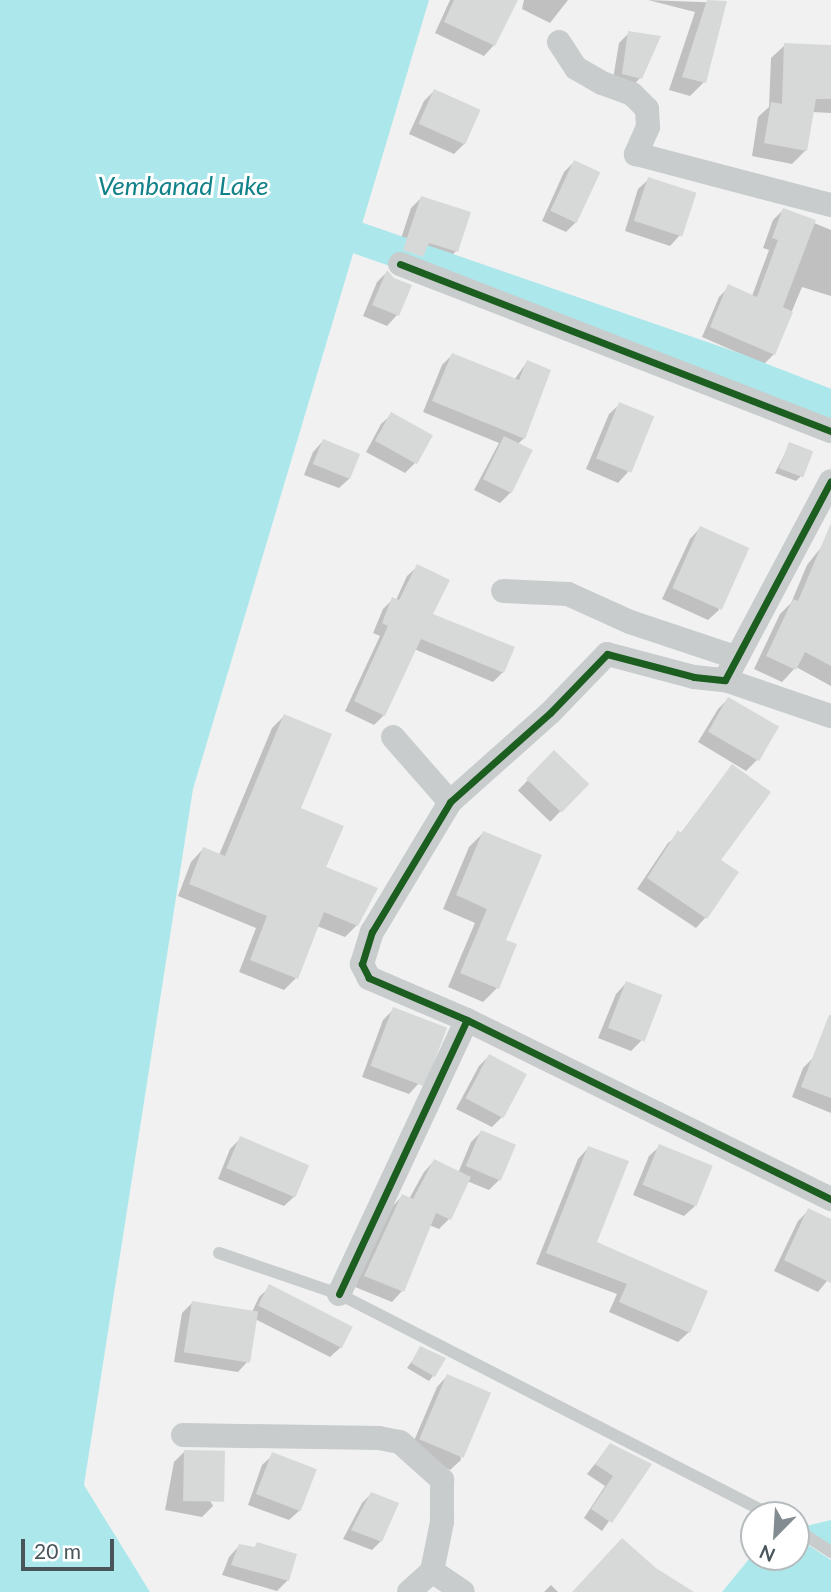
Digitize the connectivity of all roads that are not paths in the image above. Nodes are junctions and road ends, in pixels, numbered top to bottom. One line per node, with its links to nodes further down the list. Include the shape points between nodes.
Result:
1 (559, 42): 2 (street, via 576,68 632,94 648,108 648,127 636,154)
2 (831, 205)
3 (400, 264): 4 (street)
4 (831, 431)
5 (831, 481): 7 (street)
6 (503, 591): 7 (street, via 568,594 630,622)
7 (735, 657): 8 (street)
8 (725, 680): 9 (street); 11 (street, via 694,677 607,654 550,713)
9 (831, 716)
10 (393, 737): 11 (street)
11 (450, 802): 12 (street, via 372,932 362,964 369,978)
12 (467, 1020): 13 (street); 15 (street)
13 (831, 1199)
14 (219, 1253): 15 (lane)
15 (339, 1294): 17 (lane)
16 (183, 1435): 20 (street, via 379,1437 400,1442 442,1480 442,1522)
17 (743, 1501)
18 (810, 1538): 19 (lane)
19 (831, 1552)
20 (432, 1571): 21 (street); 22 (street)
21 (409, 1592)
22 (463, 1592)

